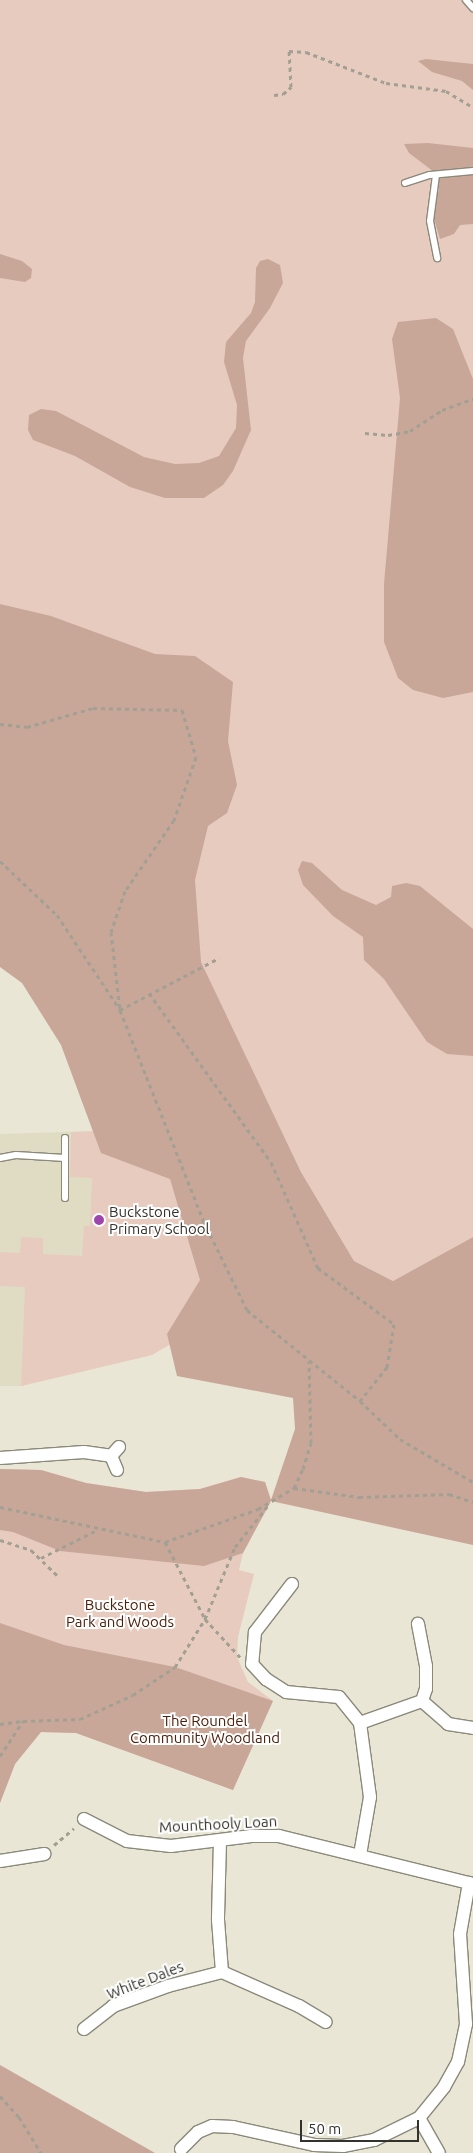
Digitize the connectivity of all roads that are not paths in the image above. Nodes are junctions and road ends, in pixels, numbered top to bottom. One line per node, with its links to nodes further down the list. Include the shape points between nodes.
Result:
1 (466, 0): 2 (lane)
2 (473, 8)
3 (473, 171): 4 (lane)
4 (436, 175): 5 (lane); 6 (lane, via 430,222)
5 (405, 183)
6 (437, 258)
7 (65, 1138): 9 (lane)
8 (0, 1158): 9 (lane, via 16,1155)
9 (65, 1158): 10 (lane)
10 (64, 1198)
11 (0, 1458): 12 (street, via 115,1451)
12 (117, 1470)
13 (292, 1584): 16 (street, via 255,1632 252,1664 266,1679 286,1692 339,1697)
14 (418, 1624): 15 (street, via 426,1666 426,1689)
15 (422, 1701): 16 (street); 17 (street, via 448,1724)
16 (360, 1723): 21 (street, via 370,1797)
17 (473, 1728)
18 (84, 1819): 19 (street, Mounthooly Loan, via 126,1841 171,1846)
19 (220, 1841): 21 (street, Mounthooly Loan, via 279,1836); 24 (street, via 218,1920)
20 (44, 1854): 22 (street)
21 (360, 1856): 23 (street, Mounthooly Loan)
22 (0, 1861)
23 (471, 1884): 26 (street, via 460,1934)
24 (222, 1972): 25 (street, via 299,2006); 27 (street, White Dales, via 168,1986 114,2006)
25 (326, 2022)
26 (469, 2025): 28 (street, via 458,2062 444,2087)
27 (84, 2030)
28 (419, 2118): 29 (street, via 374,2140 343,2146 314,2145 233,2127 212,2126 198,2132); 30 (street)
29 (181, 2149)
30 (438, 2153)

